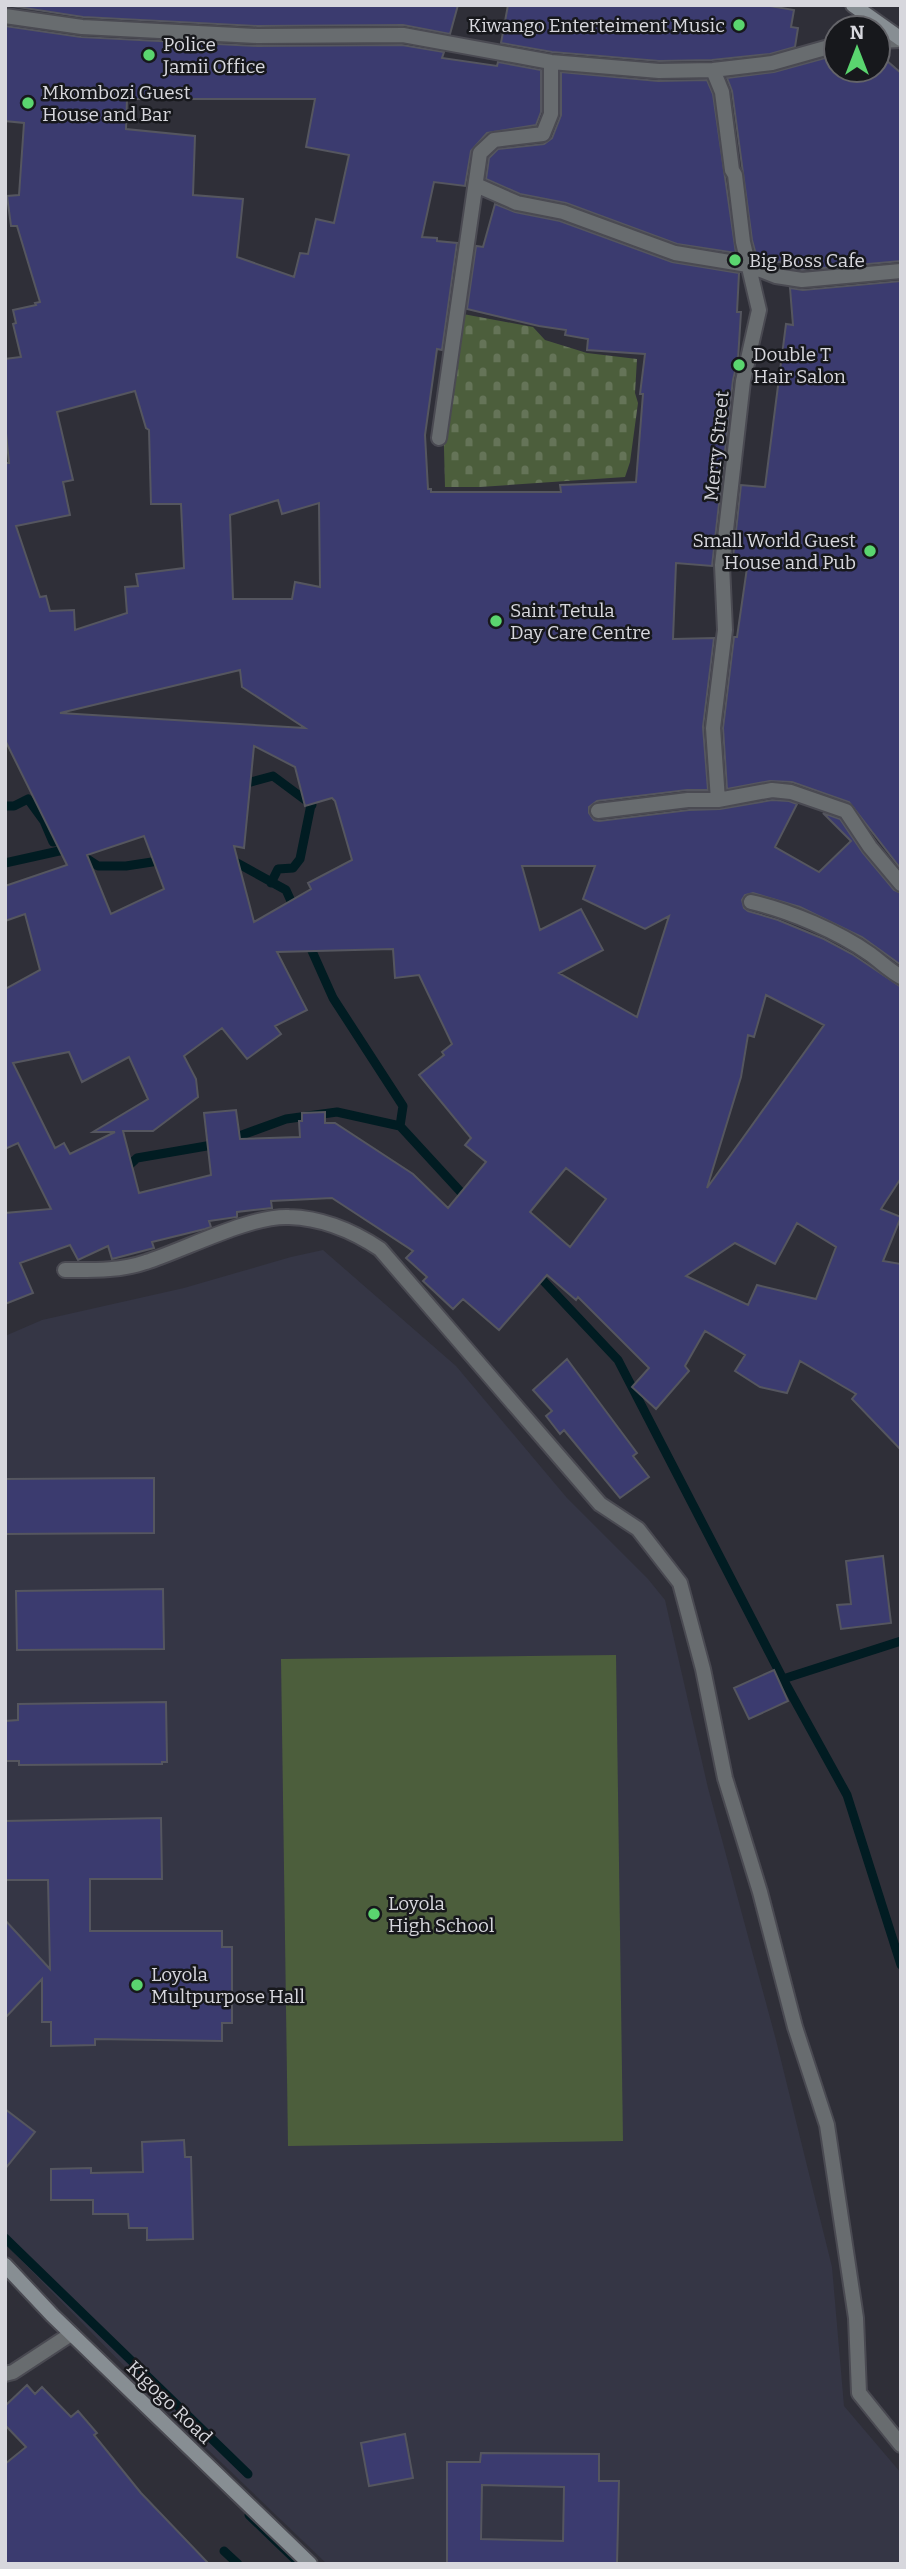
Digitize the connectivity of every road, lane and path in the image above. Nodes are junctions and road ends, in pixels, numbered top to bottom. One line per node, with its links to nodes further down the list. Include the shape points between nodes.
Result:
1 (853, 5): 3 (main road)
2 (5, 16): 5 (street, via 82,27 257,36 402,35)
3 (901, 39)
4 (822, 49): 6 (street, via 772,63)
5 (551, 62): 6 (street, via 659,71); 7 (street, via 551,114 543,134 494,140 480,153)
6 (713, 70): 8 (street, Merry Street, via 722,92)
7 (476, 185): 8 (street, via 517,203 563,212 675,253); 10 (street)
8 (748, 265): 9 (street, via 802,280); 11 (street, Merry Street, via 759,310 743,380 722,565 725,630 713,728)
9 (901, 271)
10 (439, 438)
11 (718, 800): 12 (street); 13 (street, via 772,790 808,796 846,811)
12 (598, 811)
13 (901, 884)
14 (751, 902): 15 (street, via 807,920 869,953)
15 (901, 977)
16 (65, 1270): 20 (street, via 107,1270 144,1263 256,1222 288,1216 358,1234 380,1249 600,1504 638,1529 680,1583 725,1778 827,2125 856,2318 859,2393)
17 (5, 2265): 18 (main road, Kigogo Road)
18 (71, 2334): 19 (street); 21 (main road, Kigogo Road)
19 (5, 2374)
20 (901, 2445)
21 (310, 2564)

